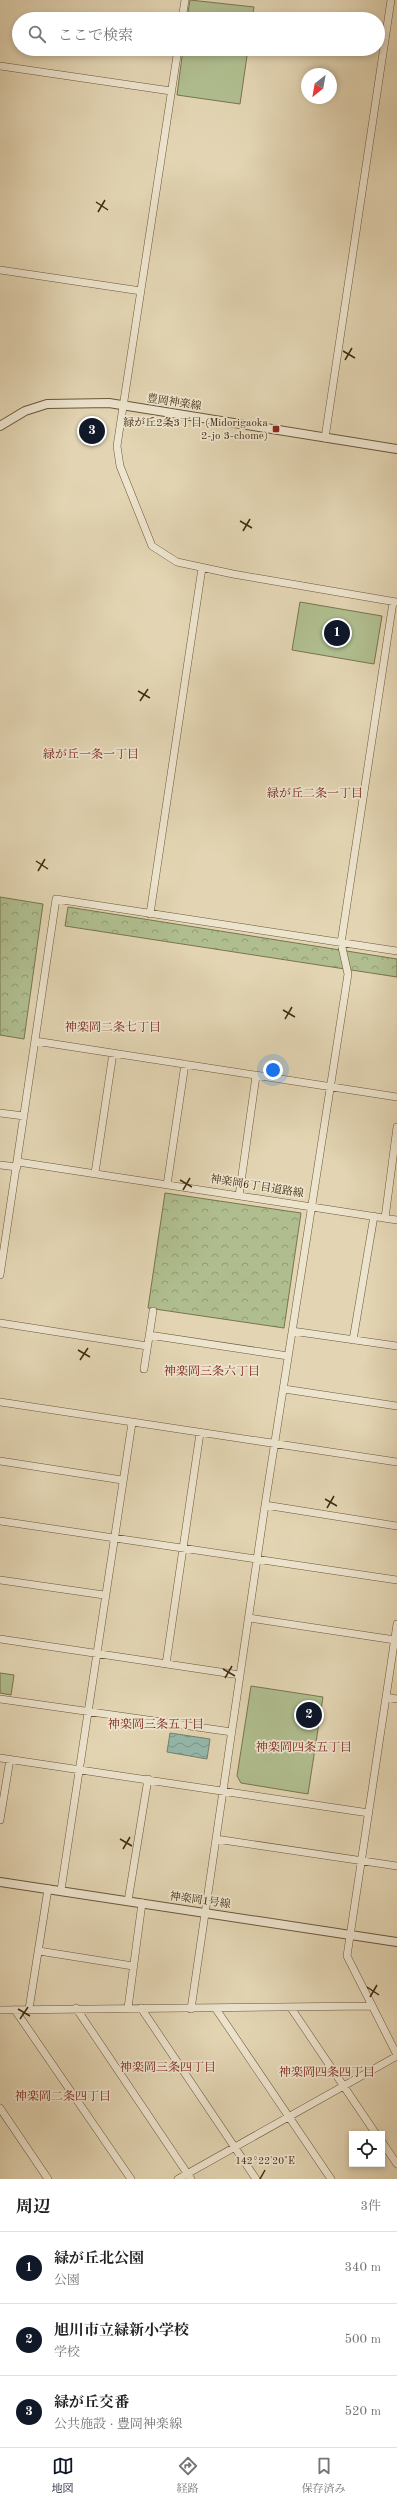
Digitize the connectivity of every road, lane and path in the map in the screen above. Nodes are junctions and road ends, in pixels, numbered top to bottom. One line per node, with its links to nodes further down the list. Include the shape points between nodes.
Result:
1 (185, 0): 3 (street)
2 (391, 0): 4 (street)
3 (183, 12)
4 (385, 40)
5 (177, 56): 8 (street)
6 (383, 56): 13 (street)
7 (0, 66): 8 (street)
8 (171, 91): 10 (street)
9 (0, 270): 10 (street)
10 (141, 291): 11 (street)
11 (124, 406): 12 (street, 豊岡神楽線, via 87,402 46,404 25,411); 13 (street, 豊岡神楽線); 15 (street, via 117,446 120,466 152,546 177,562)
12 (0, 426)
13 (325, 438): 14 (street, 豊岡神楽線)
14 (397, 449)
15 (202, 568): 16 (street); 17 (street)
16 (395, 602): 18 (street)
17 (150, 914): 18 (street); 20 (street, via 56,899)
18 (341, 942): 19 (street); 24 (street, via 348,974)
19 (397, 951)
20 (35, 1041): 21 (street); 27 (street)
21 (113, 1053): 22 (street); 31 (street)
22 (185, 1064): 23 (street); 32 (street)
23 (256, 1076): 24 (street); 33 (street)
24 (329, 1086): 25 (street); 34 (street)
25 (397, 1097)
26 (0, 1113): 27 (street)
27 (24, 1116): 30 (street)
28 (397, 1127): 36 (street)
29 (0, 1165): 30 (street, 神楽岡6丁目道路線)
30 (17, 1165): 31 (street, 神楽岡6丁目道路線); 38 (street)
31 (95, 1174): 32 (street, 神楽岡6丁目道路線)
32 (167, 1184): 33 (street, 神楽岡6丁目道路線)
33 (239, 1196): 34 (street, 神楽岡6丁目道路線)
34 (311, 1207): 35 (street, 神楽岡6丁目道路線); 41 (street)
35 (374, 1216): 36 (street, 神楽岡6丁目道路線); 43 (street)
36 (386, 1218): 37 (street, 神楽岡6丁目道路線)
37 (397, 1220)
38 (0, 1275)
39 (152, 1311): 42 (street)
40 (0, 1322): 44 (street)
41 (292, 1331): 43 (street); 46 (street)
42 (149, 1335): 44 (street); 46 (street)
43 (353, 1340): 45 (street)
44 (147, 1346): 47 (street)
45 (397, 1346)
46 (288, 1356): 48 (street)
47 (144, 1369)
48 (284, 1389): 50 (street); 53 (street)
49 (0, 1402): 51 (street)
50 (397, 1406)
51 (132, 1423): 52 (street); 56 (street)
52 (200, 1433): 53 (street); 61 (street)
53 (275, 1444): 55 (street); 57 (street)
54 (0, 1461): 56 (street)
55 (397, 1462)
56 (122, 1480): 60 (street)
57 (265, 1506): 59 (street); 62 (street)
58 (0, 1521): 60 (street)
59 (397, 1526)
60 (114, 1538): 61 (street); 65 (street)
61 (183, 1548): 62 (street); 71 (street)
62 (258, 1559): 64 (street); 66 (street)
63 (0, 1580): 65 (street)
64 (397, 1580)
65 (104, 1595): 70 (street)
66 (249, 1618): 69 (street); 72 (street)
67 (397, 1624): 69 (street)
68 (0, 1639): 70 (street)
69 (395, 1640): 73 (street)
70 (97, 1654): 71 (street); 76 (street)
71 (166, 1664): 72 (street)
72 (240, 1675): 77 (street)
73 (386, 1697): 75 (street); 83 (street)
74 (0, 1699): 76 (street)
75 (397, 1699)
76 (88, 1712): 77 (street); 80 (street)
77 (232, 1732): 82 (street)
78 (0, 1758): 79 (street)
79 (10, 1759): 80 (street); 84 (street)
80 (79, 1770): 81 (street); 90 (street)
81 (148, 1779): 82 (street); 91 (street)
82 (223, 1791): 83 (street); 85 (street)
83 (369, 1813): 86 (street)
84 (0, 1820)
85 (216, 1839): 86 (street); 93 (street)
86 (362, 1860): 87 (street); 94 (street)
87 (397, 1866)
88 (0, 1882): 89 (street, 神楽岡1号線)
89 (48, 1889): 90 (street, 神楽岡1号線); 96 (street)
90 (61, 1890): 91 (street, 神楽岡1号線)
91 (128, 1901): 92 (street, 神楽岡1号線)
92 (142, 1904): 93 (street, 神楽岡1号線); 97 (street)
93 (205, 1913): 94 (street, 神楽岡1号線); 104 (street)
94 (350, 1935): 95 (street, 神楽岡1号線); 98 (street, via 347,1956)
95 (397, 1942)
96 (39, 1951): 97 (street); 103 (street)
97 (133, 1966): 100 (street)
98 (371, 2006): 102 (street); 108 (street)
99 (76, 2008): 100 (street); 103 (street); 116 (street)
100 (128, 2008): 101 (street)
101 (140, 2008): 104 (street); 114 (street)
102 (291, 2008): 105 (street); 109 (street)
103 (29, 2009): 107 (street)
104 (191, 2009): 105 (street)
105 (216, 2009): 111 (street)
106 (0, 2010): 107 (street)
107 (15, 2010): 118 (street)
108 (397, 2055): 109 (street)
109 (343, 2085): 111 (street); 112 (street)
110 (0, 2108): 117 (street)
111 (288, 2117): 114 (street); 121 (street)
112 (374, 2131)
113 (385, 2146): 115 (street)
114 (234, 2148): 116 (street); 120 (street)
115 (397, 2164)
116 (189, 2176): 119 (street)
117 (48, 2179)
118 (131, 2179)
119 (178, 2179)
120 (256, 2179)
121 (331, 2179)

